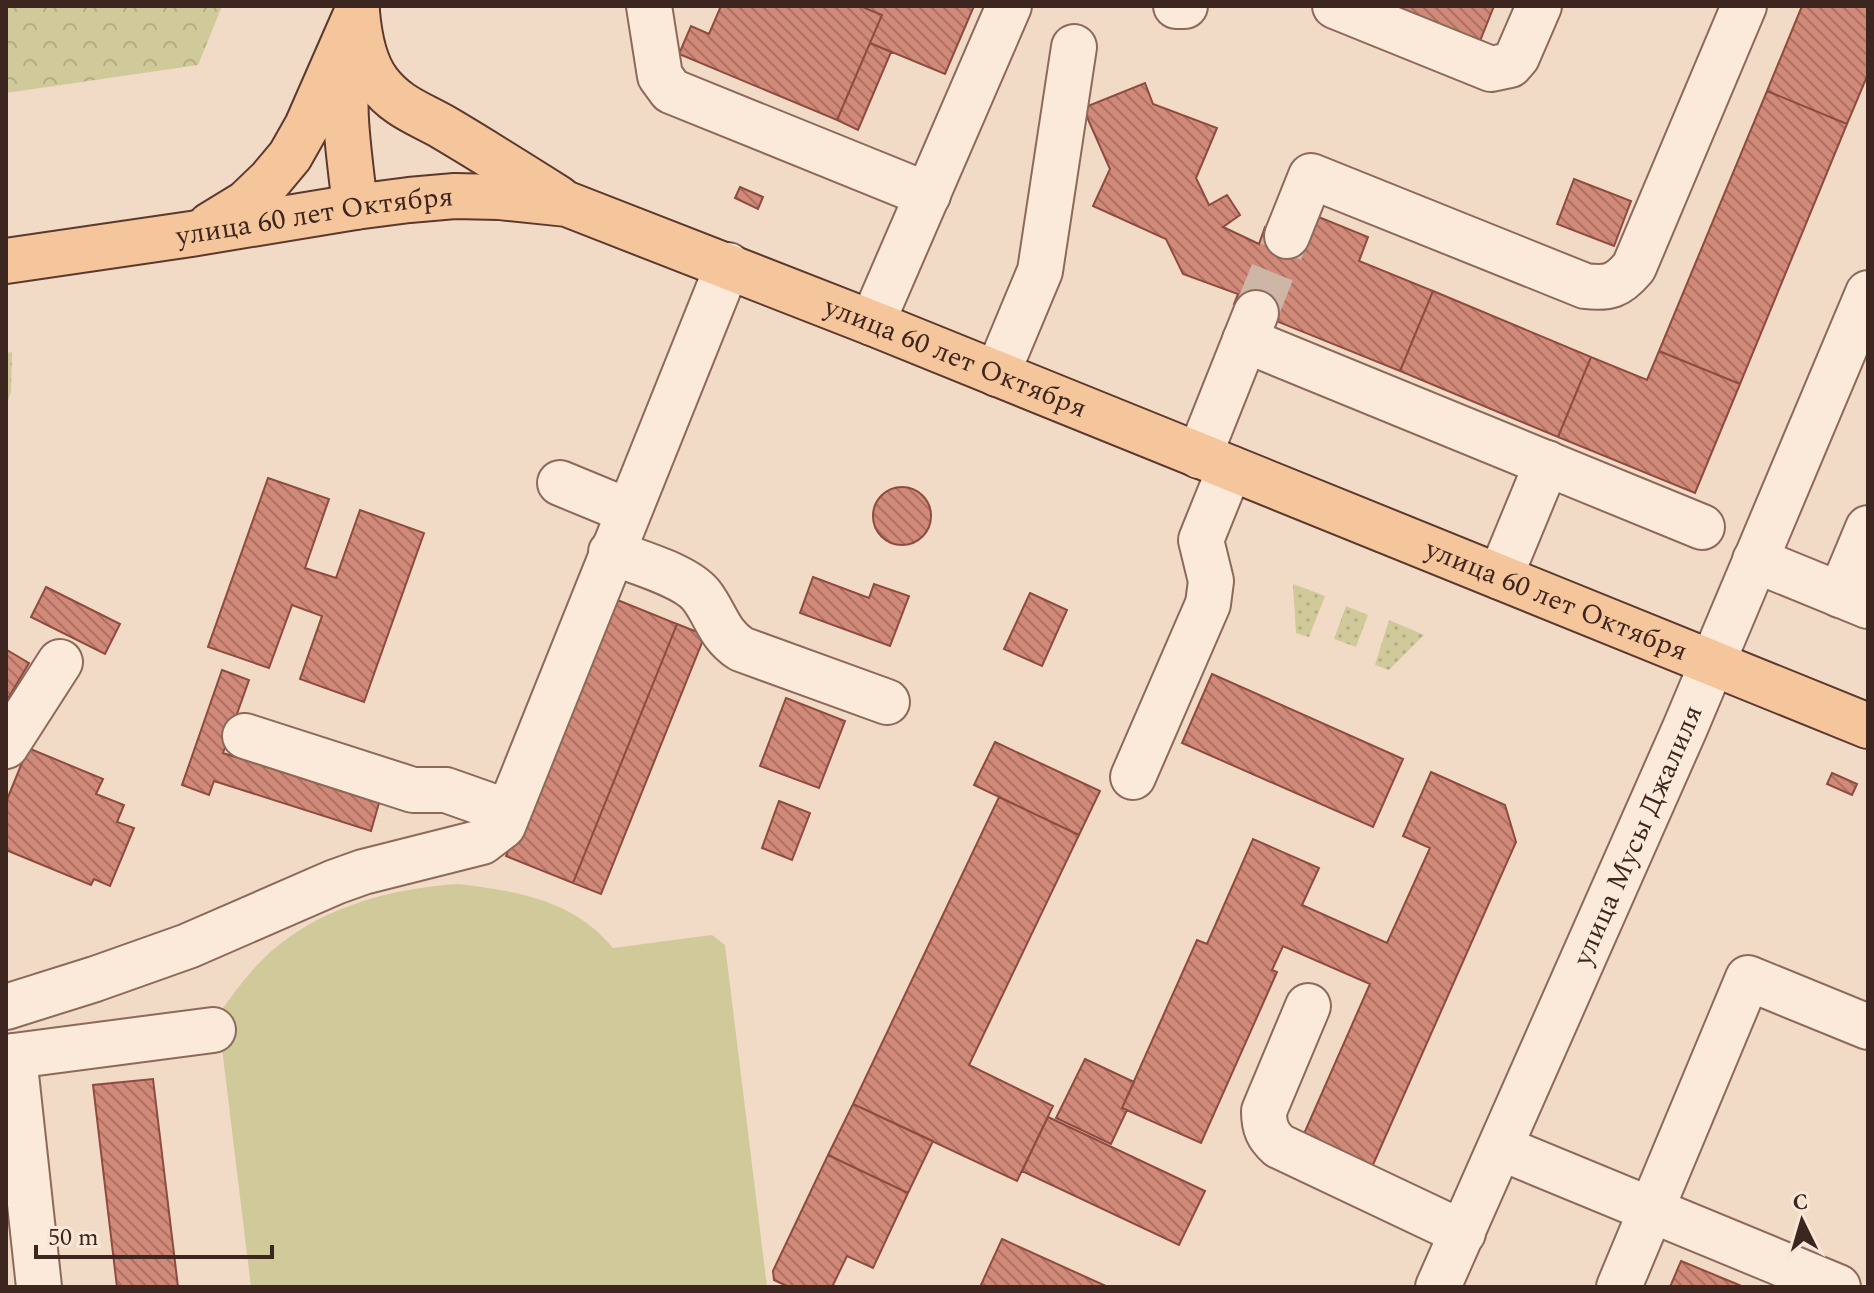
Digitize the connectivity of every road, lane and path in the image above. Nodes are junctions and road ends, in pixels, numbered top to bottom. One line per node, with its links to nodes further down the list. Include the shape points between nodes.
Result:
1 (649, 6): 10 (street, via 660,76 671,91)
2 (1009, 6): 10 (street)
3 (1176, 6): 4 (street)
4 (1185, 6)
5 (1335, 6): 6 (street, via 1491,69 1510,65 1517,57)
6 (1539, 6)
7 (1744, 6): 14 (street, via 1634,267 1622,281 1603,288 1585,286 1311,176)
8 (358, 9): 11 (main road, via 363,51 376,79 399,104); 12 (main road, via 345,97); 13 (main road, via 290,156 246,203)
9 (1074, 47): 19 (street, via 1040,271)
10 (928, 195): 18 (street)
11 (567, 204): 12 (main road, улица 60 лет Октября, via 455,196); 16 (main road, улица 60 лет Октября)
12 (355, 207): 13 (main road, улица 60 лет Октября)
13 (191, 234): 15 (main road, улица 60 лет Октября)
14 (1287, 236)
15 (6, 261)
16 (728, 265): 18 (main road, улица 60 лет Октября); 23 (street)
17 (1868, 293): 27 (street, улица Мусы Джалиля)
18 (872, 323): 19 (main road, улица 60 лет Октября)
19 (997, 374): 20 (main road, улица 60 лет Октября)
20 (1214, 462): 21 (street, via 1250,327); 28 (main road, улица 60 лет Октября); 36 (street, via 1201,540 1211,581 1208,604)
21 (1547, 463): 24 (street); 28 (street)
22 (560, 483): 23 (street)
23 (628, 511): 26 (street)
24 (1702, 527)
25 (1868, 528): 29 (street)
26 (611, 552): 32 (street, via 686,582 700,594 729,641 741,649); 37 (street)
27 (1755, 560): 29 (street); 31 (street, улица Мусы Джалиля)
28 (1500, 577): 31 (main road, улица 60 лет Октября)
29 (1854, 600)
30 (60, 662): 35 (street)
31 (1712, 664): 33 (main road, улица 60 лет Октября); 43 (street, улица Мусы Джалиля)
32 (887, 702)
33 (1868, 726)
34 (245, 736): 37 (street, via 413,790 446,790)
35 (6, 746)
36 (1133, 777)
37 (508, 812): 39 (street, via 503,826 482,842 363,872 188,946)
38 (1308, 1006): 45 (street, via 1264,1111 1269,1137)
39 (6, 1007)
40 (1868, 1027): 44 (street, via 1748,978)
41 (213, 1030): 42 (street)
42 (10, 1056): 46 (street)
43 (1501, 1148): 44 (street); 45 (street, улица Мусы Джалиля)
44 (1651, 1210): 48 (street); 49 (street)
45 (1463, 1233): 47 (street, улица Мусы Джалиля)
46 (39, 1287)
47 (1438, 1287)
48 (1619, 1287)
49 (1838, 1287)

